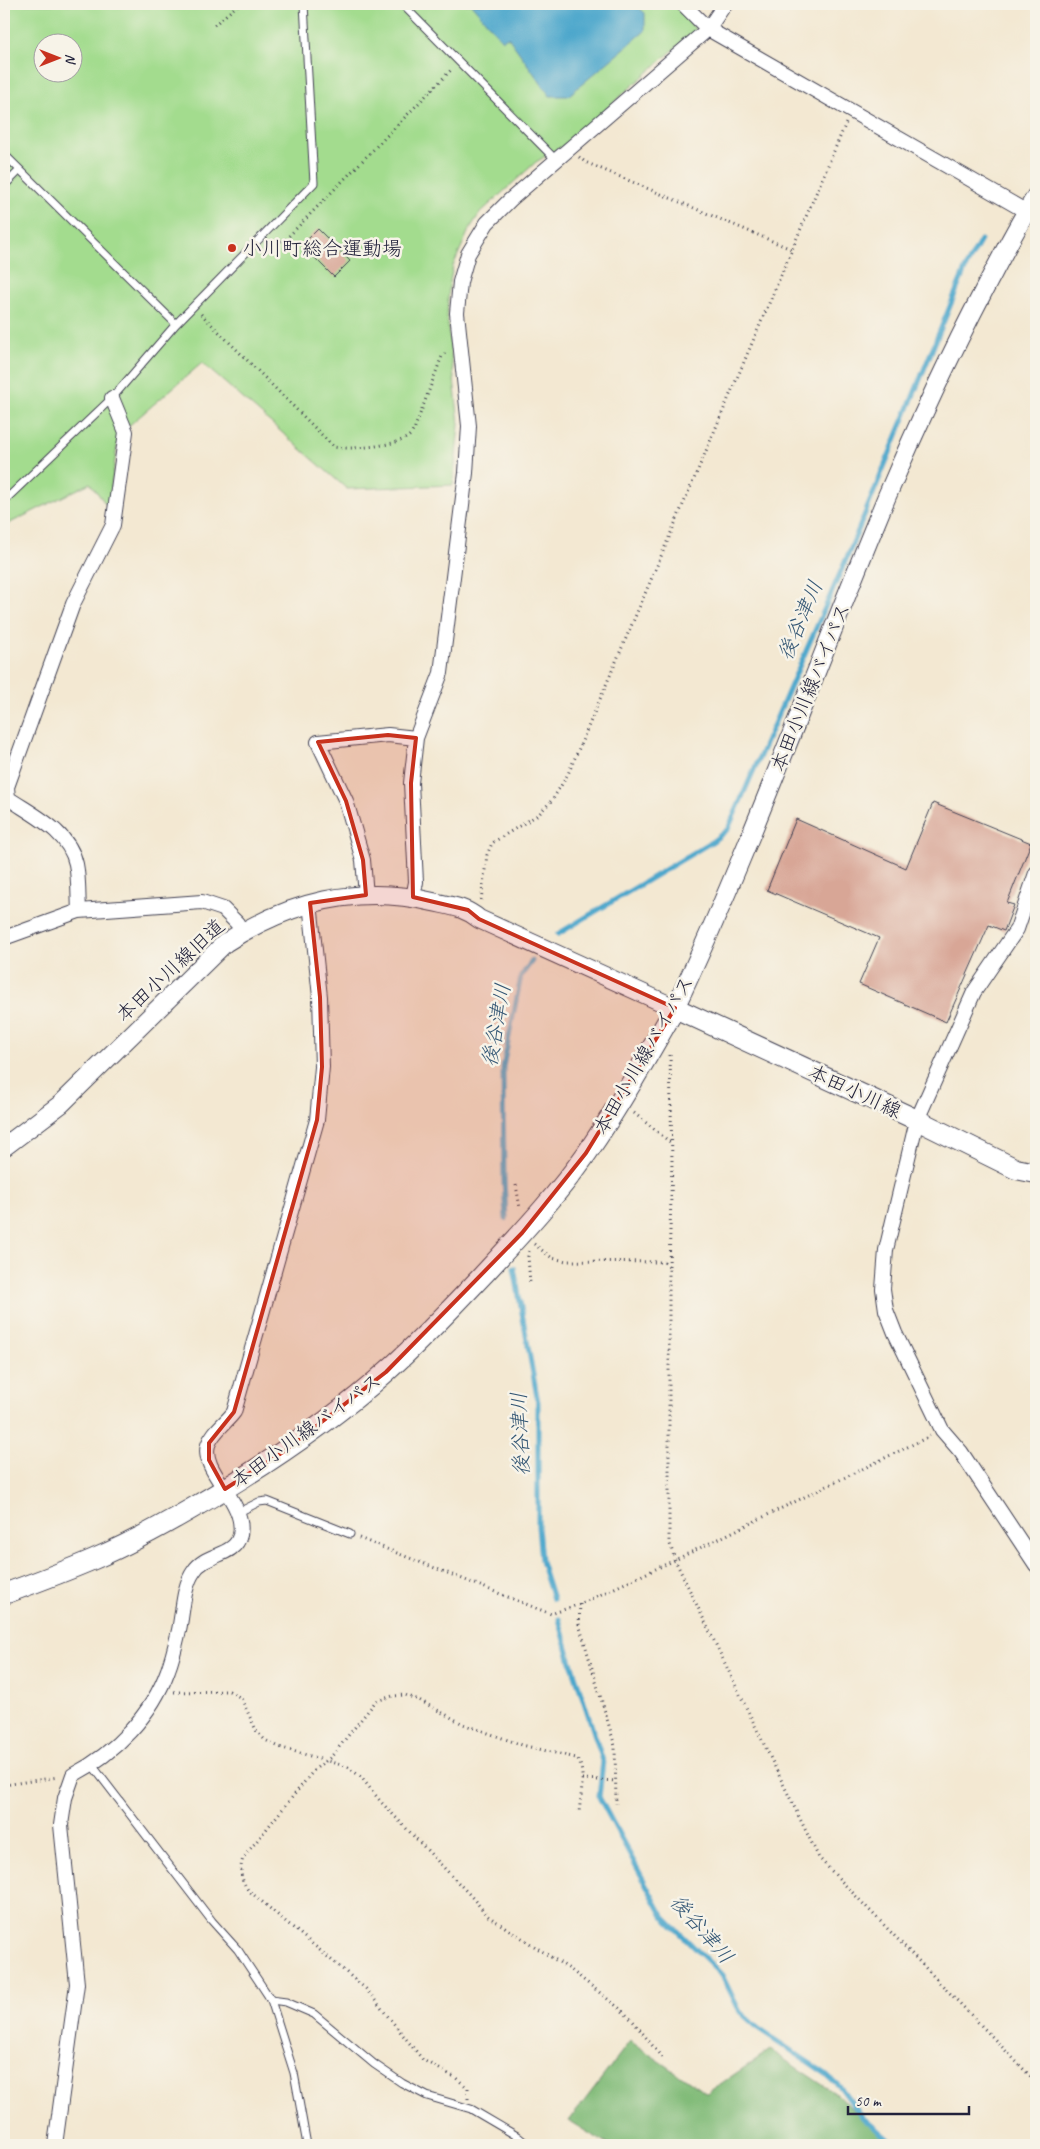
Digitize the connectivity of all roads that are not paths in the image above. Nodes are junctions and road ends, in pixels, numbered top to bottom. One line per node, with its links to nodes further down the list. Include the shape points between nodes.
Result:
1 (304, 4): 12 (lane, via 314,183)
2 (402, 4): 7 (lane)
3 (683, 4): 5 (street)
4 (726, 4): 5 (street)
5 (708, 29): 7 (street); 11 (street)
6 (4, 154): 8 (lane)
7 (556, 160): 15 (street, via 487,223 468,254 460,282 457,313 469,426 466,472 441,673)
8 (20, 170): 9 (lane); 12 (lane)
9 (4, 186)
10 (1036, 196): 11 (street, 本田小川線バイパス)
11 (1031, 214): 23 (street, 本田小川線バイパス, via 962,333 909,444 769,792)
12 (176, 324): 13 (lane)
13 (112, 398): 14 (lane); 20 (street, via 126,432 113,524 73,604 7,787 8,798 59,832 70,848 76,864)
14 (4, 501)
15 (416, 738): 17 (street, via 388,735 318,742 346,801 363,860); 18 (street, via 411,784 416,882)
16 (1036, 873): 24 (street, via 1017,929 974,992)
17 (366, 895): 18 (street, 本田小川線旧道); 19 (street, 本田小川線旧道)
18 (413, 897): 23 (street, 本田小川線旧道, via 468,910 479,919)
19 (310, 903): 21 (street, 本田小川線旧道); 27 (street, via 320,997 322,1066 317,1120 234,1412 208,1443 209,1460)
20 (79, 910): 21 (street, via 202,902 223,909); 22 (street)
21 (242, 932): 25 (street, 本田小川線旧道, via 218,950 61,1104)
22 (4, 938)
23 (675, 1008): 24 (main road, 本田小川線); 27 (main road, 本田小川線バイパス, via 586,1153 527,1238 386,1372 344,1407)
24 (917, 1120): 26 (main road, 本田小川線, via 1016,1169); 30 (street, via 886,1250 883,1289 886,1310 942,1430 961,1452)
25 (4, 1147)
26 (1036, 1173)
27 (225, 1489): 28 (street); 31 (main road, 本田小川線バイパス, via 96,1559)
28 (239, 1512): 29 (lane, via 259,1502 267,1502); 32 (street, via 238,1541 230,1550 207,1560 193,1571 168,1670 158,1693 121,1741)
29 (350, 1534)
30 (1036, 1565)
31 (4, 1594)
32 (92, 1765): 33 (lane, via 238,1950); 34 (street, via 73,1775 61,1825 77,1984)
33 (271, 2000): 35 (lane, via 294,2073); 36 (lane, via 286,2002 314,2014 402,2083 427,2096 467,2108)
34 (55, 2145)
35 (307, 2145)
36 (528, 2145)

